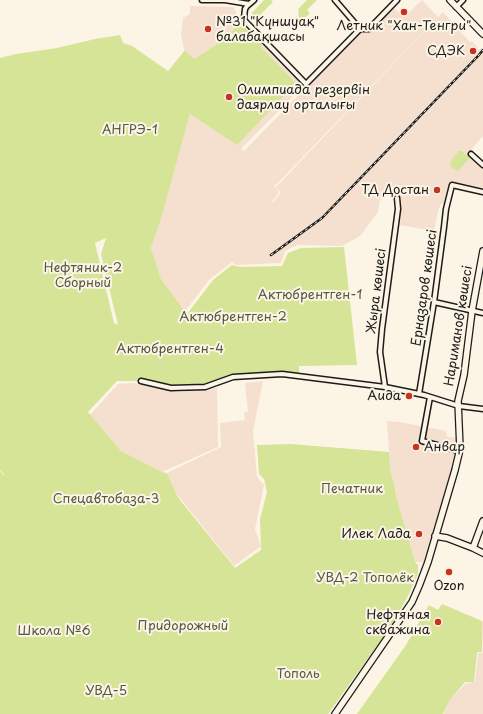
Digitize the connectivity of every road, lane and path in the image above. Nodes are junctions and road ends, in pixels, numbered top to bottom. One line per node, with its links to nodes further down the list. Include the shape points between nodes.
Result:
1 (202, 0): 2 (street)
2 (225, 0): 8 (street)
3 (254, 0): 8 (street)
4 (335, 0): 10 (street)
5 (396, 0): 10 (street, via 369,29)
6 (450, 0): 9 (street)
7 (463, 0): 9 (street)
8 (249, 2): 10 (street, via 244,13 245,21 306,84)
9 (456, 6): 11 (street)
10 (360, 29)
11 (483, 34)
12 (471, 154): 13 (street)
13 (483, 165)
14 (483, 192): 17 (street, Ерназаров көшесі, via 452,185 446,210)
15 (397, 198): 21 (street, Жыра көшесі, via 398,209 380,352)
16 (483, 251): 18 (street, Нариманов көшесі)
17 (434, 302): 18 (street); 22 (street, Ерназаров көшесі)
18 (472, 311): 19 (street); 24 (street, Нариманов көшесі)
19 (483, 313)
20 (141, 381): 21 (street, via 171,388 205,387 233,377 282,374)
21 (384, 387): 22 (street)
22 (419, 394): 23 (street)
23 (430, 397): 24 (street); 26 (street, via 422,441)
24 (459, 406): 25 (street); 26 (street, Нариманов көшесі)
25 (483, 409)
26 (459, 451): 28 (street, Нариманов көшесі)
27 (483, 522): 29 (street)
28 (435, 536): 29 (street, via 448,538); 31 (street, Нариманов көшесі, via 426,569 412,602)
29 (473, 548): 30 (street)
30 (483, 553)
31 (335, 714)

